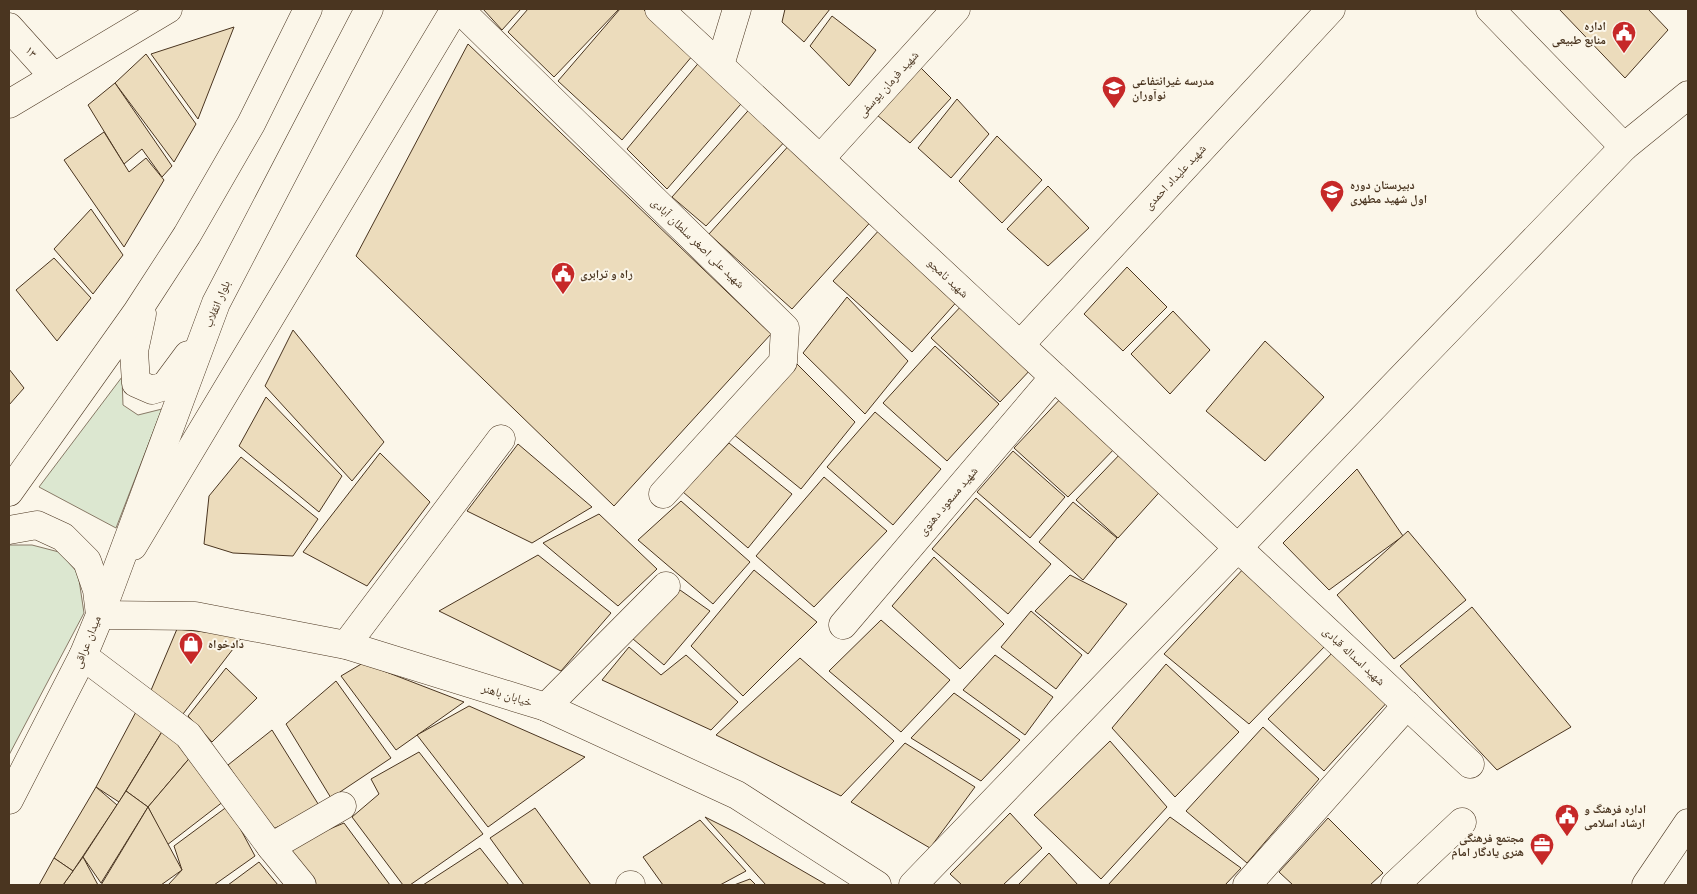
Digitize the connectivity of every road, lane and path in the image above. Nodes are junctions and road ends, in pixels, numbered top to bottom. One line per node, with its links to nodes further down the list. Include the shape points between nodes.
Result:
1 (308, 9): 17 (street, via 252,124)
2 (368, 9): 18 (street, بلوار انقلاب)
3 (457, 9): 23 (street, شهید علی اصغر سلطان آبادی, via 785,328 783,362); 26 (street)
4 (659, 9): 11 (street, شهید نامجو)
5 (737, 9): 11 (street)
6 (956, 9): 16 (street, شهید فرمان یوسفی)
7 (1331, 9): 19 (street, شهید علیداد احمدی)
8 (1490, 9): 15 (street)
9 (164, 10): 12 (street)
10 (9, 26): 12 (street, ۱۳)
11 (720, 65): 16 (street, شهید نامجو)
12 (54, 77): 14 (street)
13 (1688, 95): 15 (street)
14 (9, 104)
15 (1624, 148): 25 (street)
16 (820, 159): 19 (street, شهید نامجو)
17 (147, 298): 18 (street, via 134,351 134,368 136,383 152,390 166,386 183,364); 22 (street)
18 (216, 303): 26 (street, بلوار انقلاب)
19 (1020, 345): 20 (street, شهید نامجو)
20 (1054, 376): 25 (street, شهید نامجو); 29 (street, شهید مسعود دهنوی)
21 (501, 439): 30 (street)
22 (9, 492)
23 (663, 494)
24 (9, 530): 28 (street, میدان عراقی, via 37,525 63,536 87,561 97,590)
25 (1237, 548): 32 (street, شهید اسداله قبادی); 43 (street)
26 (117, 573): 28 (street, بلوار انقلاب)
27 (666, 586): 33 (street)
28 (100, 615): 30 (street, خیابان باهنر, via 195,616); 31 (street, میدان عراقی)
29 (843, 625)
30 (346, 645): 33 (street, خیابان باهنر)
31 (83, 656): 35 (street, میدان عراقی); 39 (street, via 188,735)
32 (1407, 705): 34 (street, شهید اسداله قبادی); 44 (street)
33 (546, 707): 42 (street, خیابان باهنر, via 737,796)
34 (1470, 764)
35 (9, 800)
36 (342, 806): 39 (street)
37 (1462, 822): 40 (street)
38 (1688, 823): 45 (street)
39 (271, 847): 41 (street)
40 (1400, 883)
41 (302, 885)
42 (877, 885)
43 (913, 885)
44 (1247, 885)
45 (1646, 885)

